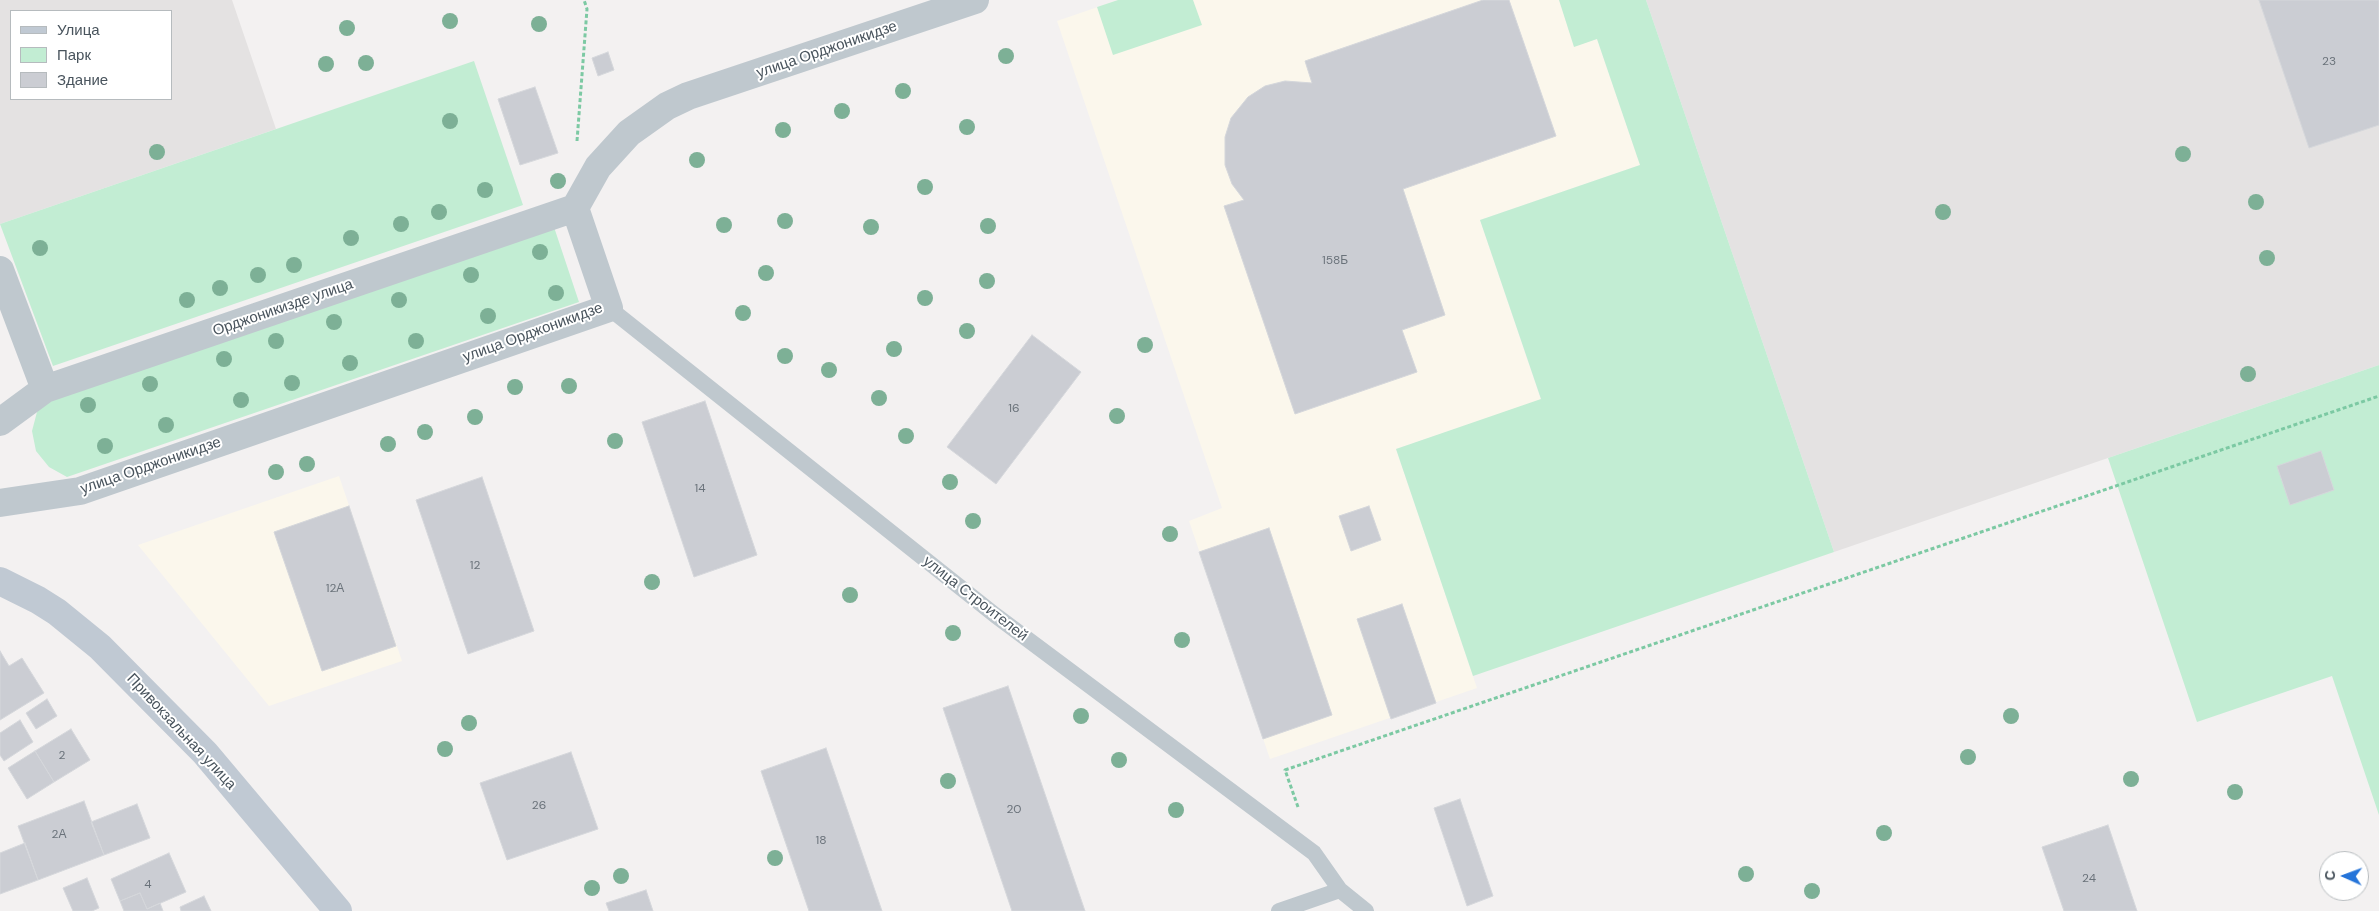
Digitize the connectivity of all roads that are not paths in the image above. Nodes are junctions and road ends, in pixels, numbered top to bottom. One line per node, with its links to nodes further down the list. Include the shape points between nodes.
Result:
1 (976, 0): 2 (street, улица Орджоникидзе, via 688,96 667,106 629,132 607,155)
2 (580, 198): 4 (street, улица Орджоникидзе); 5 (street, Орджоникизде улица)
3 (0, 270): 5 (street)
4 (609, 308): 7 (street, улица Орджоникидзе, via 80,491); 9 (lane, улица Строителей, via 995,615 1314,854)
5 (45, 389): 6 (street, Орджоникизде улица)
6 (0, 422)
7 (0, 503)
8 (0, 581): 10 (main road, Привокзальная улица, via 38,600 100,647 205,753)
9 (1340, 890): 11 (lane); 12 (lane, улица Строителей)
10 (338, 911)
11 (1279, 911)
12 (1366, 911)

